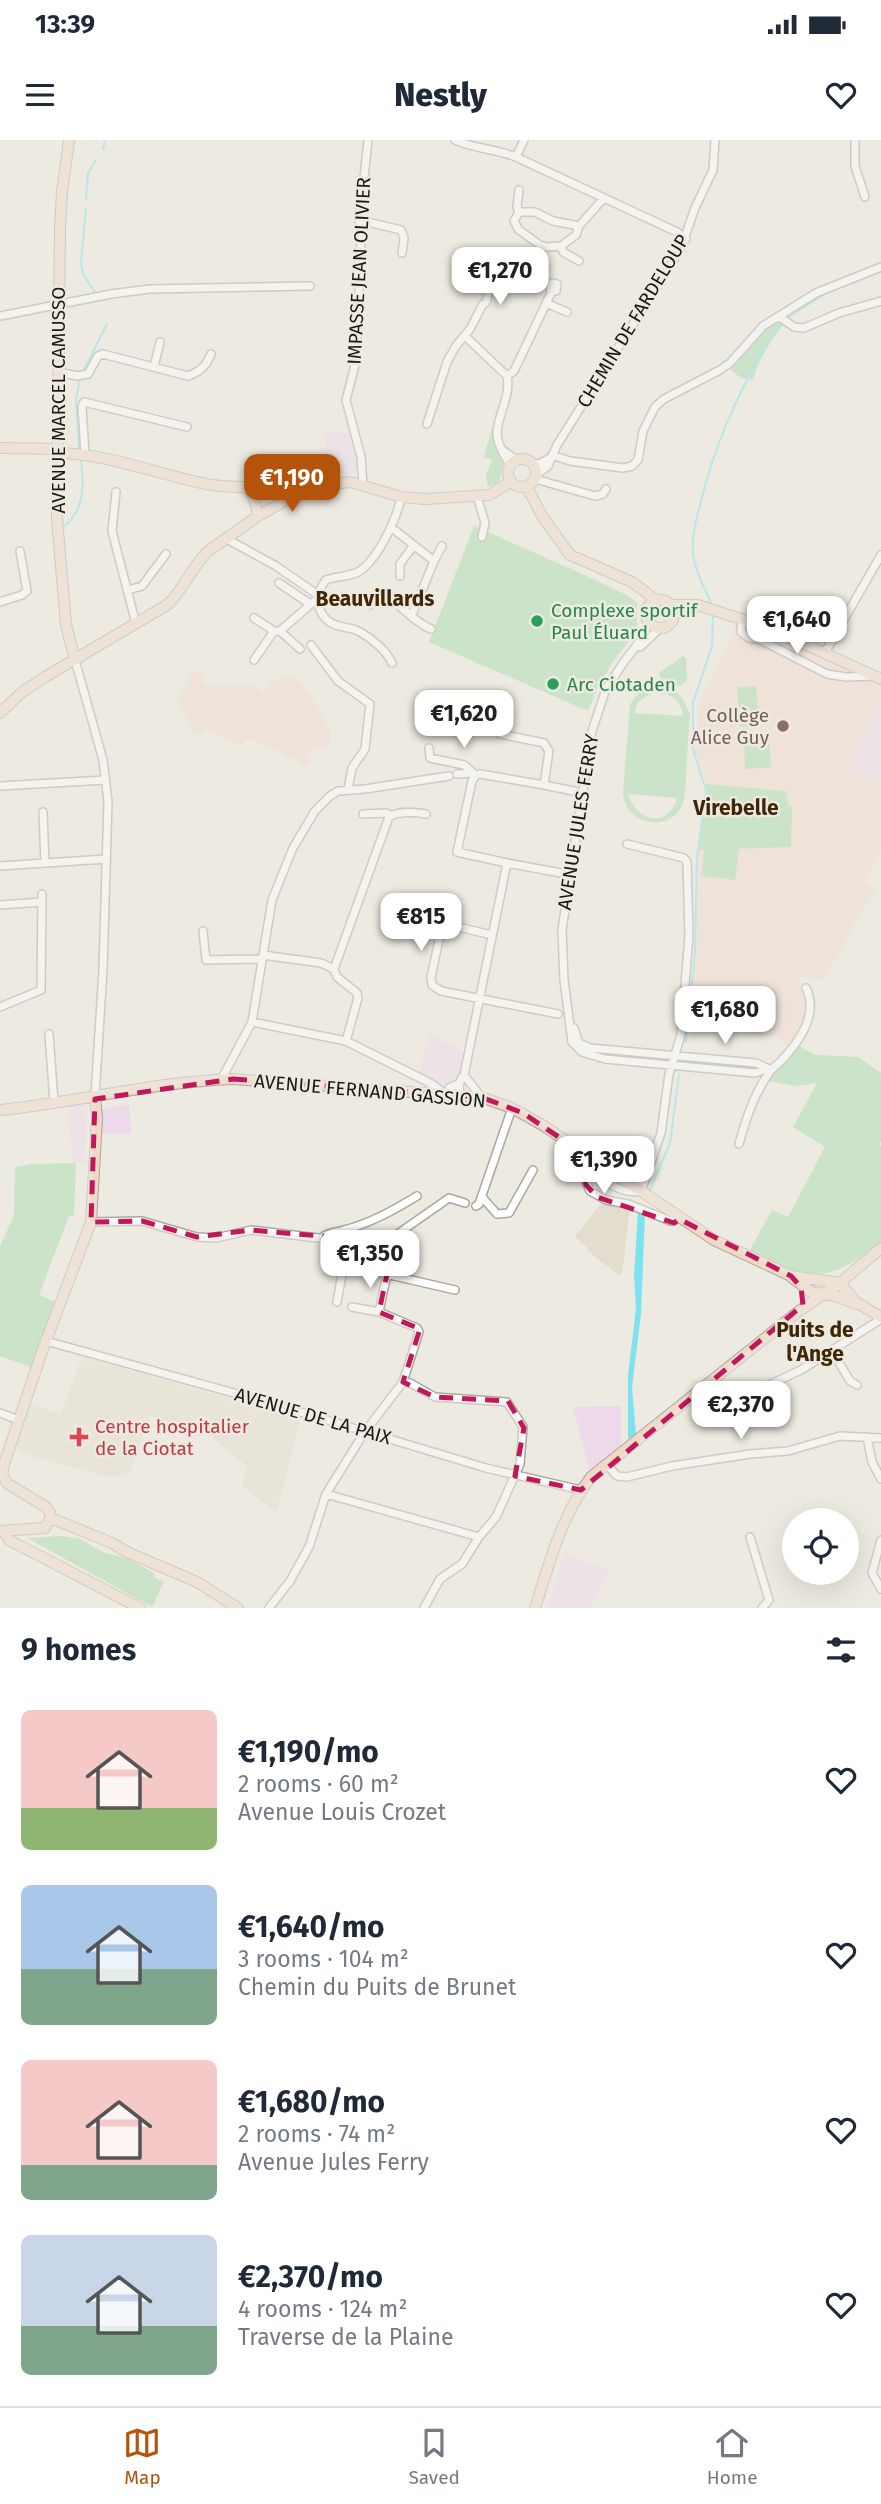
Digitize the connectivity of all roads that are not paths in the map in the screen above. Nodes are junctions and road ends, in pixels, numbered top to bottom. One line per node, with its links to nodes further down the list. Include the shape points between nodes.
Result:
1 (69, 140): 24 (street, AVENUE MARCEL CAMUSSO, via 62,192)
2 (368, 140): 12 (street, IMPASSE JEAN OLIVIER)
3 (455, 140): 7 (street)
4 (524, 140): 7 (street)
5 (715, 140): 14 (street, CHEMIN DE FARDELOUP, via 713,170)
6 (855, 140): 9 (street, via 855,166)
7 (516, 157): 10 (street)
8 (519, 190): 11 (street)
9 (865, 197)
10 (603, 199): 13 (street); 14 (street)
11 (519, 212): 13 (street, via 535,212); 15 (street, via 514,221 519,230 540,245)
12 (359, 220): 16 (street, via 401,230); 45 (street, IMPASSE JEAN OLIVIER, via 359,335 346,400)
13 (579, 226): 15 (street, via 576,235)
14 (686, 239): 39 (street, CHEMIN DE FARDELOUP)
15 (561, 246): 17 (street)
16 (402, 253)
17 (579, 261)
18 (881, 267): 27 (street, via 816,293)
19 (493, 282): 28 (street, via 489,298)
20 (310, 286): 24 (street, via 150,289)
21 (552, 291): 23 (street)
22 (881, 301): 27 (street, via 804,328)
23 (546, 303): 25 (street); 33 (street, via 514,371)
24 (59, 304): 26 (street); 32 (street, AVENUE MARCEL CAMUSSO)
25 (567, 313)
26 (0, 316)
27 (783, 320): 40 (street, via 763,326 720,370 654,407 642,431 641,452 632,466)
28 (465, 336): 33 (street); 34 (street, via 447,362)
29 (160, 342): 31 (street)
30 (211, 354): 31 (street, via 199,372 188,376)
31 (154, 367): 32 (street, via 103,354 97,356 88,374)
32 (58, 372): 37 (street, AVENUE MARCEL CAMUSSO)
33 (507, 376): 41 (street, via 508,391 497,432 499,444)
34 (426, 424)
35 (187, 427): 38 (street, via 84,402)
36 (0, 448): 37 (street)
37 (58, 451): 38 (street); 86 (street, AVENUE MARCEL CAMUSSO, via 58,537 66,625)
38 (85, 454): 46 (street, via 208,485)
39 (550, 460): 40 (street); 40 (street); 42 (street); 43 (street)
40 (570, 461)
41 (513, 463): 42 (street, via 524,459); 44 (street)
42 (532, 463): 43 (street)
43 (535, 477): 48 (street); 49 (street, via 595,496)
44 (510, 482): 48 (street); 51 (street, via 494,494)
45 (363, 484): 47 (street, via 333,482); 52 (street)
46 (247, 486): 47 (street); 53 (street)
47 (314, 487): 53 (street)
48 (527, 487): 69 (street, via 566,552 638,585)
49 (606, 489)
50 (116, 492): 66 (street, via 111,531)
51 (477, 496): 52 (street); 55 (street, via 485,523)
52 (401, 497): 54 (street)
53 (258, 516): 56 (street)
54 (392, 528): 57 (street); 67 (street, via 364,567 326,580)
55 (482, 537)
56 (225, 538): 67 (street); 77 (street, via 200,559 176,597)
57 (414, 545): 62 (street); 64 (street, via 400,564)
58 (442, 546): 62 (street)
59 (20, 551): 68 (street, via 27,591)
60 (166, 554): 66 (street, via 142,586)
61 (881, 555): 63 (street)
62 (434, 561): 74 (street)
63 (879, 568): 84 (street)
64 (400, 576)
65 (279, 583): 70 (street)
66 (128, 590): 77 (street)
67 (318, 596): 70 (street); 88 (street, via 326,619 364,634)
68 (0, 602)
69 (652, 603): 72 (street, via 664,601); 76 (street, via 645,615)
70 (310, 604): 81 (street)
71 (370, 605): 74 (street, via 382,593)
72 (672, 609): 73 (street, via 685,605); 80 (street, via 670,625)
73 (721, 612): 78 (street); 84 (street, via 773,625)
74 (412, 615): 79 (street)
75 (254, 618): 81 (street)
76 (648, 623): 80 (street); 85 (street, AVENUE JULES FERRY)
77 (136, 624): 86 (street)
78 (742, 626): 89 (street, via 777,630); 89 (street, via 749,638 827,674)
79 (431, 629)
80 (659, 629): 85 (street, AVENUE JULES FERRY)
81 (277, 631): 83 (street); 87 (street)
82 (311, 645): 97 (street, via 338,681 370,704 366,746 352,768)
83 (300, 649)
84 (827, 649): 89 (street)
85 (633, 651): 116 (street, AVENUE JULES FERRY, via 606,689 592,732 562,930)
86 (75, 660): 90 (street, via 20,693); 94 (street)
87 (254, 660)
88 (393, 663)
89 (879, 676)
90 (0, 713)
91 (500, 734): 95 (street, via 544,743 549,751)
92 (429, 748): 93 (street, via 430,758 464,765)
93 (474, 773): 95 (street); 97 (street); 106 (street, via 457,852)
94 (105, 780): 96 (street); 104 (street)
95 (544, 785): 98 (street)
96 (0, 786)
97 (348, 789): 112 (street, via 334,793 315,811 293,848 272,900)
98 (574, 792)
99 (43, 811): 105 (street)
100 (363, 814): 102 (street)
101 (426, 814): 102 (street)
102 (391, 815): 113 (street)
103 (627, 844): 122 (street, via 687,862 688,951 681,1035)
104 (106, 859): 105 (street); 130 (street)
105 (44, 863): 107 (street)
106 (507, 863): 108 (street); 111 (street)
107 (0, 866)
108 (561, 873)
109 (0, 905): 117 (street, via 42,898 41,990)
110 (203, 932): 112 (street, via 206,960)
111 (492, 935): 115 (street); 115 (street, via 449,927 438,938 432,985)
112 (262, 957): 113 (street, via 321,963); 119 (street)
113 (334, 969): 121 (street, via 358,998)
114 (806, 988): 124 (street, via 812,1005 797,1042)
115 (480, 998): 118 (street); 125 (street)
116 (568, 1004): 122 (street, AVENUE JULES FERRY, via 576,1038 583,1046); 123 (street, AVENUE JULES FERRY, via 572,1041 578,1049 605,1059)
117 (0, 1007)
118 (558, 1014)
119 (252, 1022): 121 (street); 126 (street)
120 (49, 1034): 131 (street)
121 (346, 1041): 127 (street)
122 (674, 1057): 123 (street); 124 (street, AVENUE JULES FERRY, via 756,1063)
123 (672, 1066): 124 (street, AVENUE JULES FERRY, via 755,1073); 137 (street, via 661,1133)
124 (769, 1069): 134 (street)
125 (464, 1079): 127 (street, via 449,1088); 128 (street); 129 (street)
126 (222, 1080): 127 (street, AVENUE FERNAND GASSION); 130 (street, AVENUE FERNAND GASSION, via 111,1092)
127 (447, 1095): 128 (street, AVENUE FERNAND GASSION)
128 (461, 1095): 129 (street, AVENUE FERNAND GASSION)
129 (481, 1097): 132 (street, AVENUE FERNAND GASSION)
130 (95, 1098): 131 (street, AVENUE FERNAND GASSION); 143 (street)
131 (54, 1102): 133 (street, AVENUE FERNAND GASSION)
132 (512, 1108): 135 (street, AVENUE FERNAND GASSION); 139 (street)
133 (0, 1110)
134 (739, 1144)
135 (578, 1150): 137 (street, AVENUE FERNAND GASSION); 142 (street, via 586,1185 597,1197 671,1222)
136 (533, 1170): 139 (street, via 509,1213 497,1214)
137 (637, 1190): 142 (street, AVENUE FERNAND GASSION)
138 (417, 1196): 144 (street, via 370,1222)
139 (482, 1197): 141 (street)
140 (465, 1203): 145 (street, via 449,1198 396,1235)
141 (476, 1206)
142 (679, 1219): 150 (street, AVENUE FERNAND GASSION)
143 (91, 1222): 144 (street, via 142,1221 197,1237 251,1230); 159 (street)
144 (323, 1237): 146 (street)
145 (367, 1240): 146 (street); 149 (street, via 364,1269)
146 (348, 1241): 153 (street)
147 (881, 1248): 148 (street)
148 (854, 1270): 151 (street); 155 (street, via 852,1289)
149 (387, 1275): 152 (street); 157 (street)
150 (794, 1279): 151 (street, AVENUE FERNAND GASSION); 156 (street, via 803,1293)
151 (827, 1288): 155 (street, AVENUE FERNAND GASSION); 156 (street)
152 (456, 1290)
153 (337, 1302)
154 (352, 1307): 157 (street)
155 (863, 1307): 158 (street, AVENUE FERNAND GASSION)
156 (801, 1308): 169 (street)
157 (379, 1312): 161 (street, via 418,1329)
158 (881, 1318): 160 (street)
159 (46, 1341): 165 (street); 166 (street, AVENUE DE LA PAIX)
160 (832, 1351): 162 (street); 163 (street)
161 (403, 1382): 166 (street); 171 (street, via 435,1397 510,1404 524,1431)
162 (857, 1385)
163 (711, 1412)
164 (0, 1413): 165 (street)
165 (19, 1420): 170 (street)
166 (364, 1433): 171 (street, AVENUE DE LA PAIX); 174 (street)
167 (867, 1437): 168 (street); 169 (street, via 840,1436 788,1451 627,1476 617,1476); 172 (street)
168 (881, 1438)
169 (606, 1464): 173 (street)
170 (1, 1475): 175 (street, via 46,1507)
171 (514, 1476): 173 (street, AVENUE DE LA PAIX); 177 (street, via 496,1517)
172 (881, 1479)
173 (581, 1490): 185 (street, via 561,1528)
174 (326, 1494): 177 (street); 183 (street, via 309,1547)
175 (51, 1519): 176 (street, via 45,1528); 182 (street, via 197,1582)
176 (10, 1530): 181 (street, via 9,1540)
177 (479, 1537): 184 (street, via 462,1564 440,1579)
178 (750, 1537): 186 (street, via 769,1600)
179 (881, 1540): 180 (street, via 872,1573)
180 (881, 1589)
181 (140, 1608)
182 (237, 1608)
183 (269, 1608)
184 (424, 1608)
185 (535, 1608)
186 (762, 1608)

